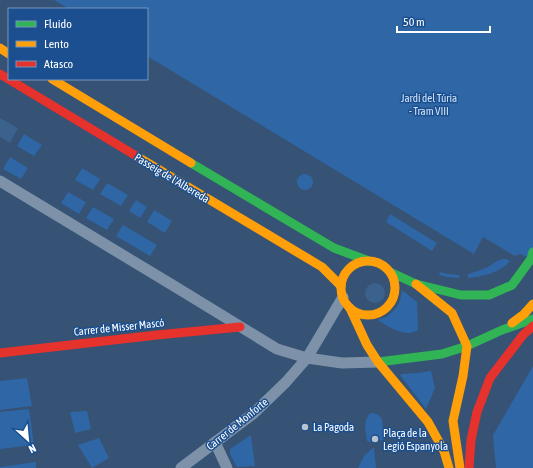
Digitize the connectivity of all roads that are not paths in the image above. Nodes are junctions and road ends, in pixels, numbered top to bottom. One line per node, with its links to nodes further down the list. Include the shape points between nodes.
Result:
1 (10, 80): 8 (main road, Passeig de l'Albereda, via 322,267)
2 (54, 80): 5 (main road, Passeig de l'Albereda, via 334,248)
3 (0, 181): 13 (street)
4 (532, 256): 7 (main road, via 512,285 489,295 461,294)
5 (368, 261): 6 (main road, via 377,263); 8 (main road, via 350,268 344,276)
6 (390, 272): 7 (main road); 10 (main road, via 395,287 391,302 386,308 372,315)
7 (416, 284): 15 (main road, via 452,313)
8 (342, 291): 10 (main road, via 345,303); 17 (street, Carrer de Monforte)
9 (533, 304): 14 (main road)
10 (350, 308): 18 (main road)
11 (533, 319): 14 (main road)
12 (533, 326): 24 (main road, via 490,378 477,412)
13 (240, 327): 16 (main road, Carrer de Misser Mascó); 17 (street, via 277,349)
14 (502, 330): 15 (main road)
15 (467, 346): 18 (main road, via 436,355); 23 (main road, via 453,422)
16 (0, 353)
17 (307, 358): 18 (street, via 342,363); 19 (street, Carrer de Monforte, via 254,413)
18 (378, 362): 22 (main road, via 428,422 444,451)
19 (215, 442): 20 (street, Carrer de Monforte); 21 (street)
20 (180, 468)
21 (227, 468)
22 (449, 468)
23 (460, 468)
24 (469, 468)

